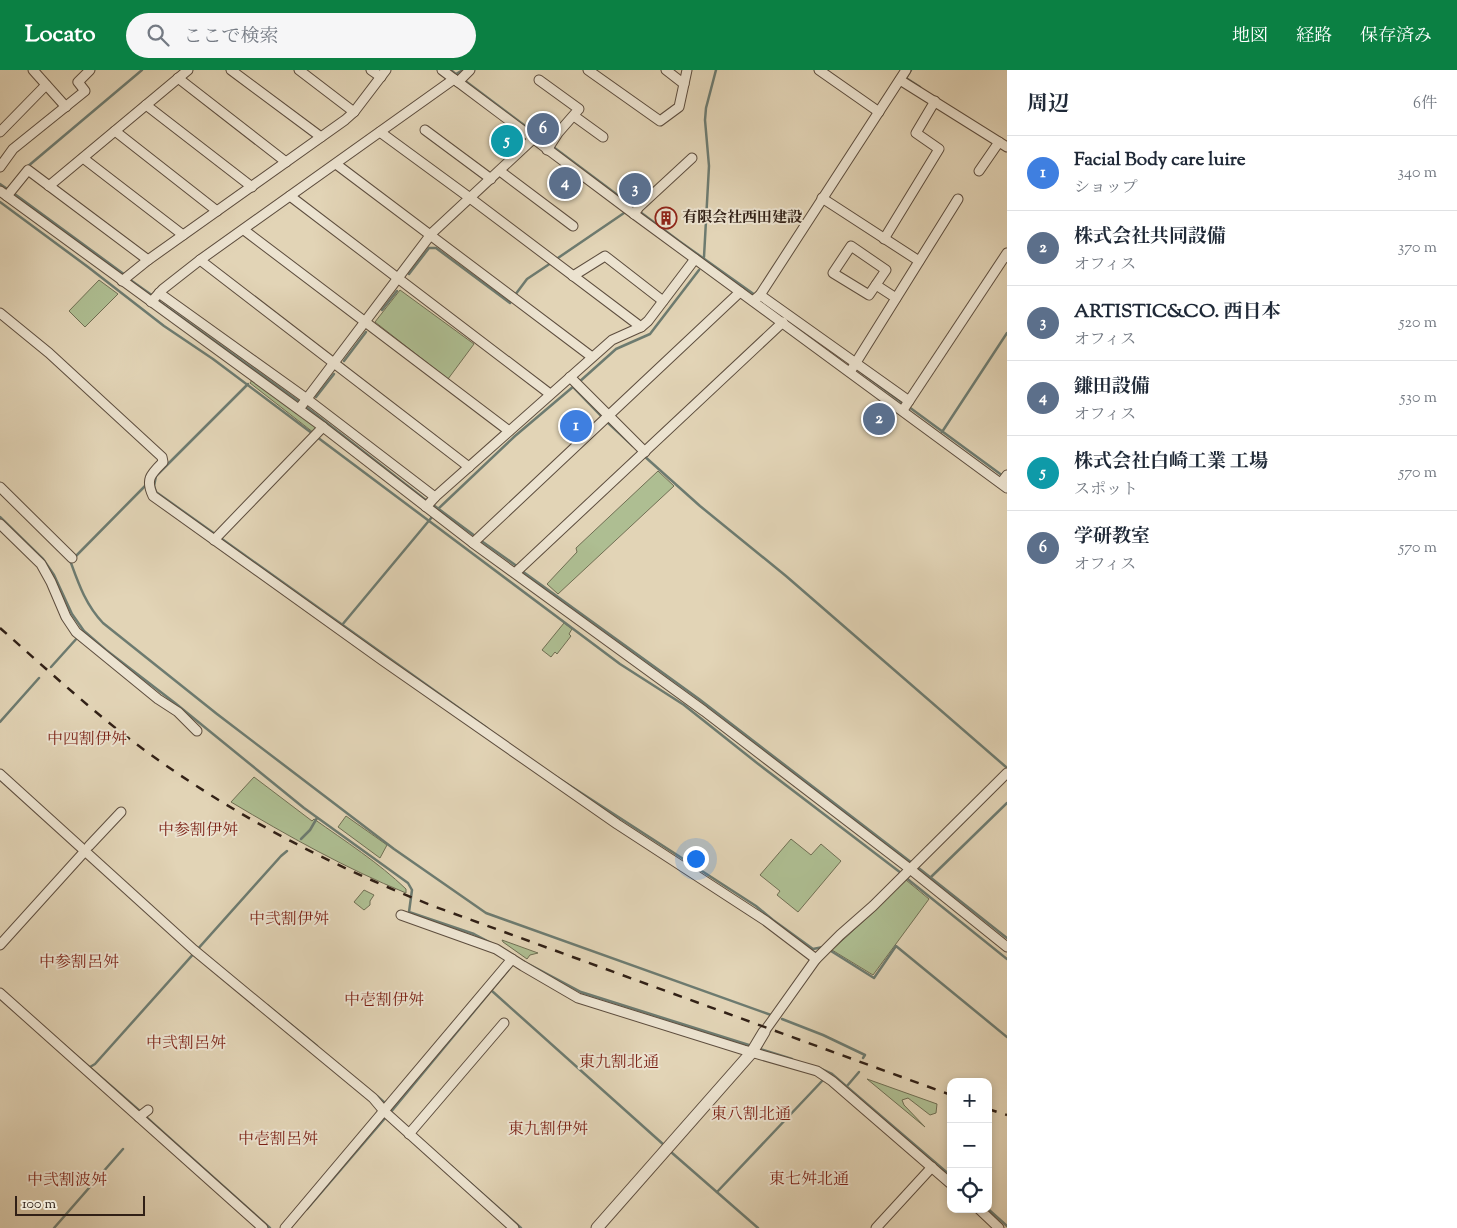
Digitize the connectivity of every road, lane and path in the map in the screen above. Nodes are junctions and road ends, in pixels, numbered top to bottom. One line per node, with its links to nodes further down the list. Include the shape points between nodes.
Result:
1 (32, 70): 18 (street)
2 (90, 70): 21 (street, via 78,82 85,91)
3 (188, 70): 14 (street)
4 (231, 70): 30 (street)
5 (299, 70): 22 (street)
6 (371, 70): 12 (street)
7 (442, 70): 15 (street)
8 (588, 70): 17 (street, via 660,121 679,107)
9 (666, 70): 17 (street)
10 (687, 70): 17 (street)
11 (819, 70): 23 (street)
12 (383, 73): 22 (street)
13 (903, 73): 19 (street); 23 (street)
14 (178, 78): 20 (street); 37 (street)
15 (461, 78): 28 (street); 31 (street)
16 (539, 80): 24 (street, via 579,109)
17 (684, 84)
18 (46, 85): 21 (street); 27 (street)
19 (935, 101): 32 (street); 56 (street, via 916,133 939,149)
20 (146, 105): 26 (street); 44 (street)
21 (66, 107): 39 (street, via 13,150)
22 (354, 112): 30 (street)
23 (880, 112): 48 (street)
24 (574, 116): 29 (street); 33 (street)
25 (424, 130): 42 (street)
26 (114, 131): 35 (street); 50 (street)
27 (0, 132)
28 (380, 132): 38 (street); 47 (street)
29 (603, 137)
30 (321, 138): 37 (street)
31 (533, 139): 33 (street); 40 (street)
32 (998, 142): 34 (street); 41 (street)
33 (549, 146): 51 (street)
34 (1007, 148)
35 (83, 158): 43 (street); 54 (street)
36 (692, 158): 51 (street)
37 (286, 162): 44 (street)
38 (336, 164): 46 (street); 55 (street)
39 (0, 167)
40 (500, 170): 42 (street); 52 (street)
41 (979, 171)
42 (491, 179): 47 (street)
43 (49, 186): 45 (street, via 28,170); 59 (street)
44 (252, 186): 50 (street)
45 (7, 193): 63 (street)
46 (290, 196): 53 (street); 64 (street)
47 (470, 198): 55 (street); 62 (street)
48 (822, 198): 56 (street); 67 (street)
49 (958, 198): 61 (street)
50 (217, 211): 54 (street)
51 (636, 211): 58 (street)
52 (573, 226)
53 (244, 230): 60 (street); 72 (street)
54 (183, 235): 59 (street)
55 (429, 236): 64 (street); 75 (street)
56 (884, 239): 61 (street)
57 (1007, 252): 81 (street)
58 (695, 259): 66 (street); 70 (street)
59 (148, 260): 63 (street)
60 (200, 260): 68 (street); 76 (street)
61 (919, 262): 69 (street)
62 (573, 276): 70 (street, via 605,256); 74 (street)
63 (125, 278): 68 (street)
64 (398, 278): 72 (street); 79 (street)
65 (876, 285): 65 (street, via 869,295 833,273 851,246 886,270); 69 (street)
66 (740, 292): 67 (street); 82 (street)
67 (757, 297): 73 (street); 77 (street)
68 (155, 298): 80 (street)
69 (896, 298): 77 (street)
70 (663, 301): 74 (street)
71 (0, 313): 91 (street, via 50,353 162,457 163,462 150,475 149,488 153,496)
72 (366, 320): 76 (street); 84 (street)
73 (783, 322): 77 (street); 85 (street)
74 (641, 328): 75 (street, via 612,340)
75 (592, 357): 78 (street)
76 (333, 364): 80 (street); 86 (street)
77 (854, 367): 81 (street)
78 (574, 381): 79 (street); 82 (street)
79 (550, 394): 84 (street)
80 (303, 404): 83 (street); 89 (street)
81 (906, 406): 87 (street)
82 (606, 418): 85 (street); 92 (street)
83 (323, 427): 89 (street); 91 (street)
84 (509, 431): 86 (street)
85 (643, 453): 94 (street)
86 (469, 467): 89 (street)
87 (1004, 481)
88 (0, 487): 93 (street)
89 (430, 502): 92 (street)
90 (0, 524): 95 (street, via 41,564 76,632 178,712)
91 (217, 537): 104 (street, via 382,660 576,796 766,921)
92 (476, 540): 94 (street)
93 (72, 558)
94 (518, 570): 100 (street)
95 (197, 731)
96 (1007, 773): 100 (street)
97 (0, 774): 99 (street)
98 (120, 812): 99 (street)
99 (87, 849): 102 (street); 110 (street, via 196,952 373,1098)
100 (909, 870): 103 (street); 104 (street)
101 (401, 915): 105 (street, via 496,949)
102 (0, 945)
103 (1007, 947)
104 (816, 959): 108 (street)
105 (515, 961): 109 (street, via 578,998); 110 (street)
106 (0, 993): 115 (street, via 142,1112)
107 (504, 1023): 111 (street)
108 (765, 1030): 109 (street)
109 (754, 1049): 112 (street, via 817,1071); 118 (street)
110 (387, 1114): 111 (street); 116 (street)
111 (411, 1132): 117 (street)
112 (932, 1167): 113 (street); 119 (street)
113 (947, 1180)
114 (983, 1213): 120 (street)
115 (264, 1228)
116 (285, 1228)
117 (514, 1228)
118 (597, 1228)
119 (876, 1228)
120 (999, 1228)

